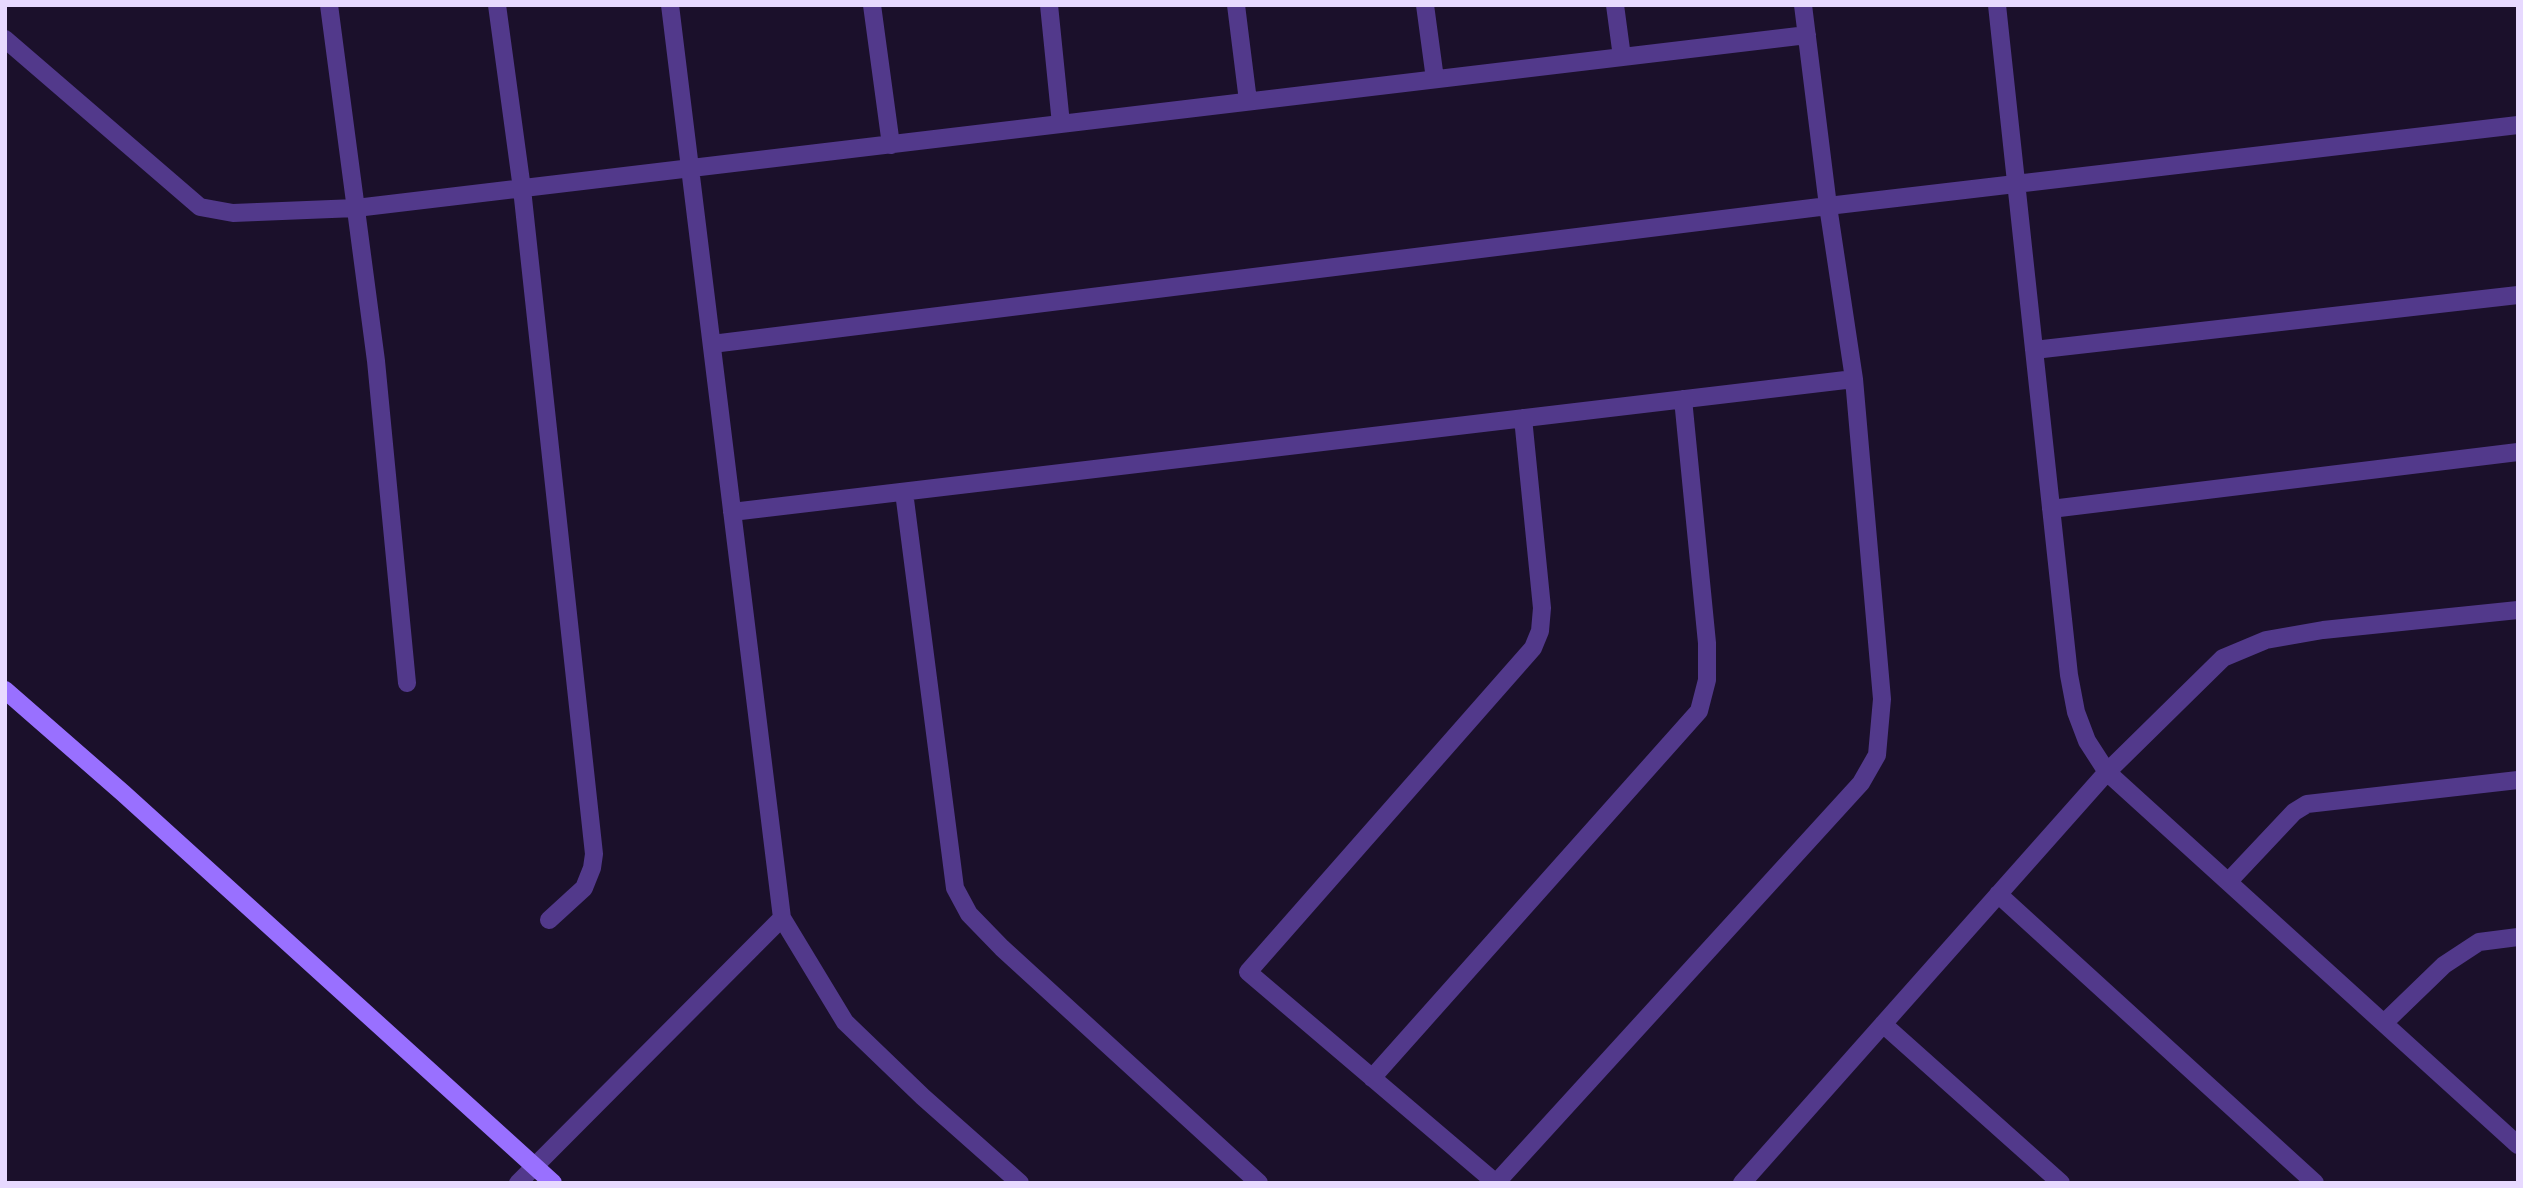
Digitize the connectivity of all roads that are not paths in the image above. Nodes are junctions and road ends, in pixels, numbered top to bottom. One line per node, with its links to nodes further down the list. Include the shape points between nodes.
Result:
1 (330, 5): 23 (street)
2 (497, 5): 21 (street)
3 (670, 5): 19 (street)
4 (872, 5): 18 (street)
5 (1049, 5): 16 (street)
6 (1236, 5): 15 (street)
7 (1425, 5): 14 (street)
8 (1615, 5): 13 (street)
9 (1803, 5): 11 (street)
10 (1997, 5): 20 (street)
11 (1807, 35): 13 (street); 22 (street)
12 (5, 39): 23 (street, via 200,207 233,213)
13 (1622, 57): 14 (street)
14 (1435, 79): 15 (street)
15 (1248, 102): 16 (street)
16 (1061, 124): 18 (street)
17 (2518, 125): 20 (street)
18 (891, 145): 19 (street)
19 (690, 169): 21 (street); 25 (street)
20 (2016, 184): 22 (street); 26 (street)
21 (522, 189): 23 (street); 42 (street, via 594,854 584,888)
22 (1828, 206): 25 (street); 27 (street)
23 (356, 208): 35 (street, via 376,361)
24 (2518, 295): 26 (street)
25 (712, 344): 33 (street)
26 (2034, 350): 32 (street)
27 (1854, 379): 28 (street); 53 (street, via 1882,699 1877,755 1861,783)
28 (1683, 399): 29 (street); 46 (street, via 1707,643 1707,680 1699,711)
29 (1523, 418): 31 (street); 46 (street, via 1542,608 1533,648 1248,972)
30 (2518, 452): 32 (street)
31 (904, 492): 33 (street); 52 (street, via 956,888 969,914)
32 (2051, 509): 37 (street, via 2076,712 2087,741)
33 (732, 512): 41 (street)
34 (2518, 610): 37 (street, via 2266,640 2223,658)
35 (407, 683)
36 (5, 690): 48 (street)
37 (2107, 772): 39 (street); 40 (street)
38 (2518, 780): 39 (street, via 2307,804)
39 (2228, 882): 44 (street)
40 (1998, 894): 45 (street); 56 (street)
41 (782, 918): 48 (street); 51 (street, via 845,1021)
42 (549, 920)
43 (2518, 937): 44 (street, via 2479,942 2444,965)
44 (2384, 1023): 47 (street)
45 (1883, 1024): 54 (street); 55 (street)
46 (1373, 1078): 53 (street)
47 (2517, 1142)
48 (535, 1167): 49 (street); 50 (street)
49 (518, 1183)
50 (552, 1183)
51 (1020, 1183)
52 (1259, 1183)
53 (1496, 1183)
54 (1742, 1183)
55 (2061, 1183)
56 (2315, 1183)

